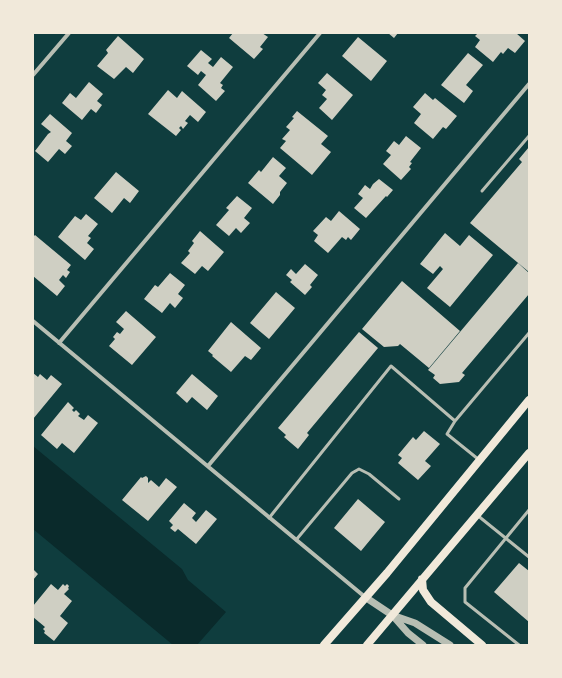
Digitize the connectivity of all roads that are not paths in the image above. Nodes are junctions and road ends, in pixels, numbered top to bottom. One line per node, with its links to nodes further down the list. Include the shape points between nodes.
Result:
1 (69, 33): 3 (street)
2 (320, 33): 9 (street)
3 (33, 75)
4 (529, 84): 14 (street)
5 (529, 136): 6 (lane)
6 (482, 191)
7 (33, 321): 9 (street)
8 (529, 333): 11 (lane)
9 (59, 342): 14 (street)
10 (529, 400): 13 (main road)
11 (455, 421): 13 (lane, via 447,434); 18 (lane, via 391,366)
12 (529, 453): 17 (main road)
13 (480, 460): 23 (main road)
14 (208, 466): 18 (street)
15 (399, 499): 20 (lane, via 359,469 352,473)
16 (529, 510): 19 (lane)
17 (477, 515): 19 (lane); 22 (main road)
18 (269, 518): 20 (street)
19 (506, 538): 21 (lane); 30 (lane, via 465,588 465,602)
20 (296, 540): 23 (street)
21 (529, 557)
22 (422, 579): 24 (main road); 29 (main road, via 423,590 431,602)
23 (365, 597): 24 (street); 25 (main road)
24 (392, 615): 26 (main road); 27 (street); 28 (street, via 415,623)
25 (324, 645)
26 (367, 645)
27 (423, 645)
28 (450, 645)
29 (482, 645)
30 (519, 645)

